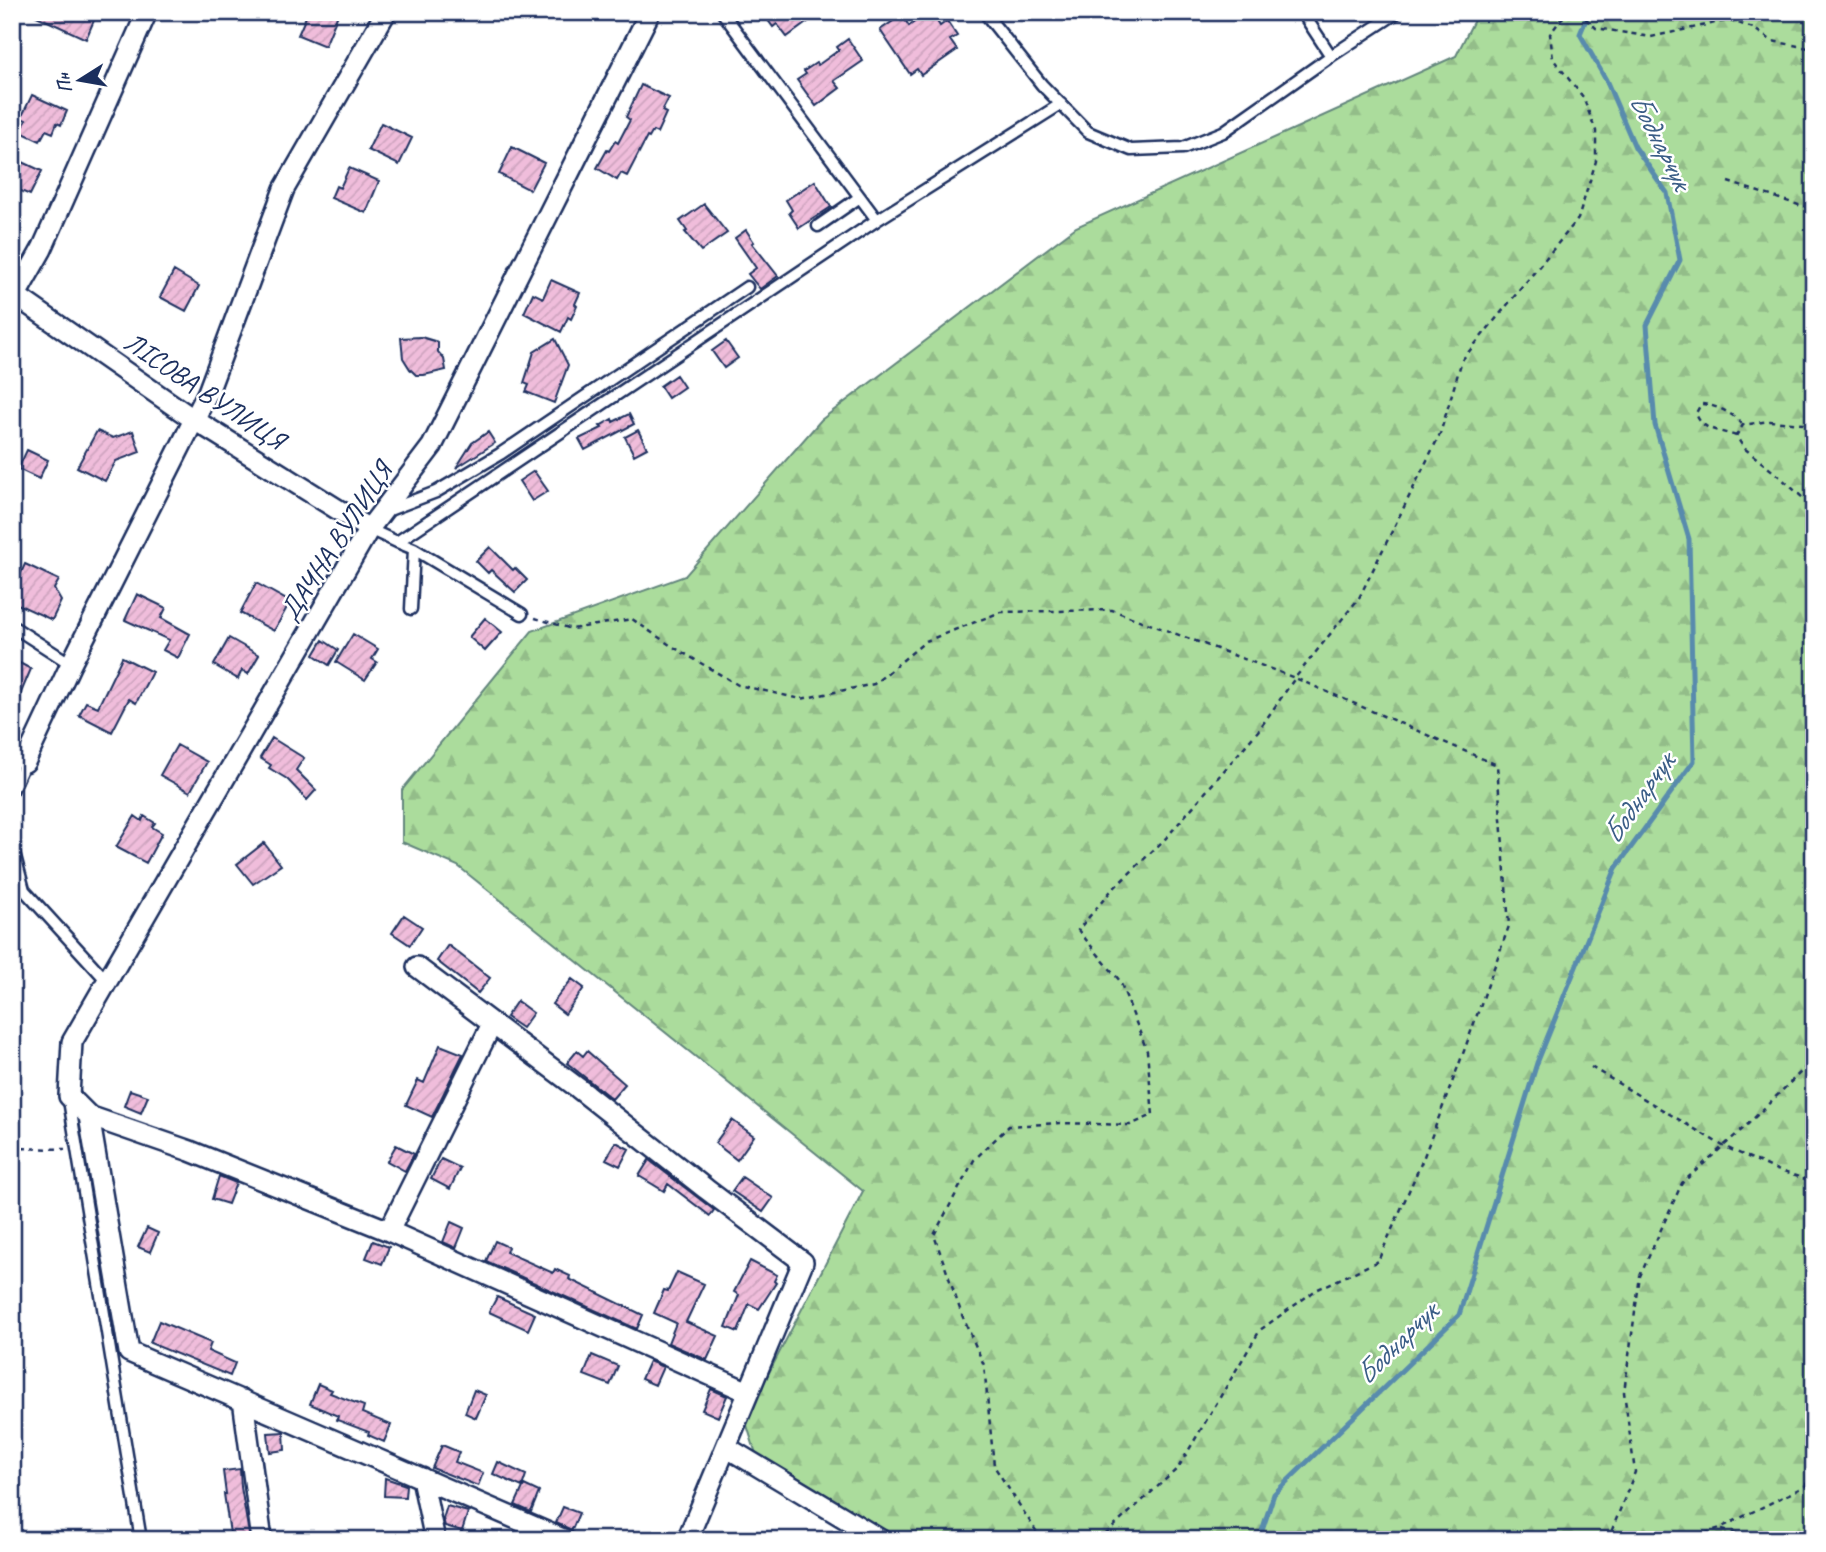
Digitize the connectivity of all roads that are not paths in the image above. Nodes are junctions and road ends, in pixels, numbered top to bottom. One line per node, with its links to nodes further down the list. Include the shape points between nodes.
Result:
1 (147, 12): 14 (street, via 42,249)
2 (386, 12): 15 (street, via 284,189 208,392)
3 (650, 12): 16 (street, ДАЧНА ВУЛИЦЯ, via 432,446)
4 (723, 12): 10 (lane)
5 (984, 12): 9 (lane)
6 (1302, 12): 8 (lane)
7 (1398, 12): 8 (lane)
8 (1331, 56): 9 (lane, via 1223,132 1183,148 1131,150 1088,132)
9 (1061, 104): 11 (lane)
10 (860, 197): 11 (lane); 12 (lane)
11 (877, 220): 18 (lane)
12 (818, 226)
13 (747, 287): 16 (lane, via 500,454 436,492)
14 (14, 294): 15 (street, ЛІСОВА ВУЛИЦЯ)
15 (193, 419): 17 (street, ЛІСОВА ВУЛИЦЯ); 23 (street)
16 (382, 512): 17 (street, ДАЧНА ВУЛИЦЯ)
17 (369, 529): 18 (lane); 28 (street, ДАЧНА ВУЛИЦЯ)
18 (397, 542): 19 (lane)
19 (414, 549): 20 (lane); 21 (lane)
20 (411, 609)
21 (522, 614)
22 (12, 626): 23 (lane)
23 (71, 664): 24 (street)
24 (25, 762): 25 (lane)
25 (12, 791)
26 (12, 845): 28 (lane, via 24,890)
27 (417, 967): 29 (street)
28 (107, 981): 30 (street, ДАЧНА ВУЛИЦЯ, via 72,1042)
29 (492, 1024): 32 (street); 33 (street, via 803,1262)
30 (69, 1096): 31 (street); 37 (lane)
31 (89, 1116): 32 (street); 34 (street, via 129,1352)
32 (389, 1231): 33 (street)
33 (748, 1392): 35 (street)
34 (243, 1400): 36 (street); 38 (street)
35 (726, 1447): 41 (street); 42 (street)
36 (422, 1478): 39 (street); 40 (street)
37 (141, 1540)
38 (262, 1540)
39 (435, 1540)
40 (565, 1540)
41 (687, 1540)
42 (881, 1540)

